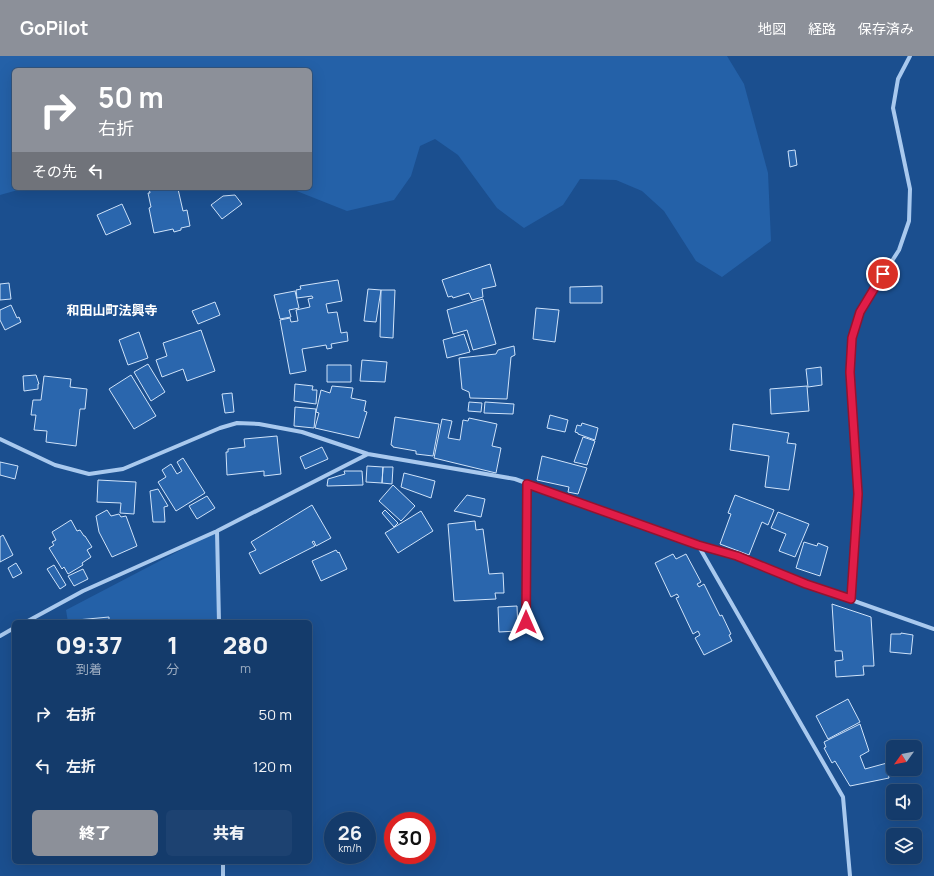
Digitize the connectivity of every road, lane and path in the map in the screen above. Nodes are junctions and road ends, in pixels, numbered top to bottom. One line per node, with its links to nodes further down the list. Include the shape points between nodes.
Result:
1 (910, 56): 7 (street, via 898,79 893,108 910,189 909,221 899,250 860,312 852,338 850,372 858,494)
2 (0, 439): 3 (street, via 55,464 89,474 123,468 237,423 259,424 302,432)
3 (368, 454): 4 (street, via 515,479); 5 (street)
4 (527, 484): 6 (street); 10 (street)
5 (217, 530): 8 (street, via 83,591); 9 (street)
6 (698, 545): 7 (street, via 737,556); 16 (street, via 843,797)
7 (851, 599): 12 (street)
8 (30, 620)
9 (219, 620)
10 (526, 622)
11 (12, 629): 13 (street)
12 (934, 629)
13 (0, 636)
14 (223, 864): 15 (street)
15 (224, 876)
16 (850, 876)

